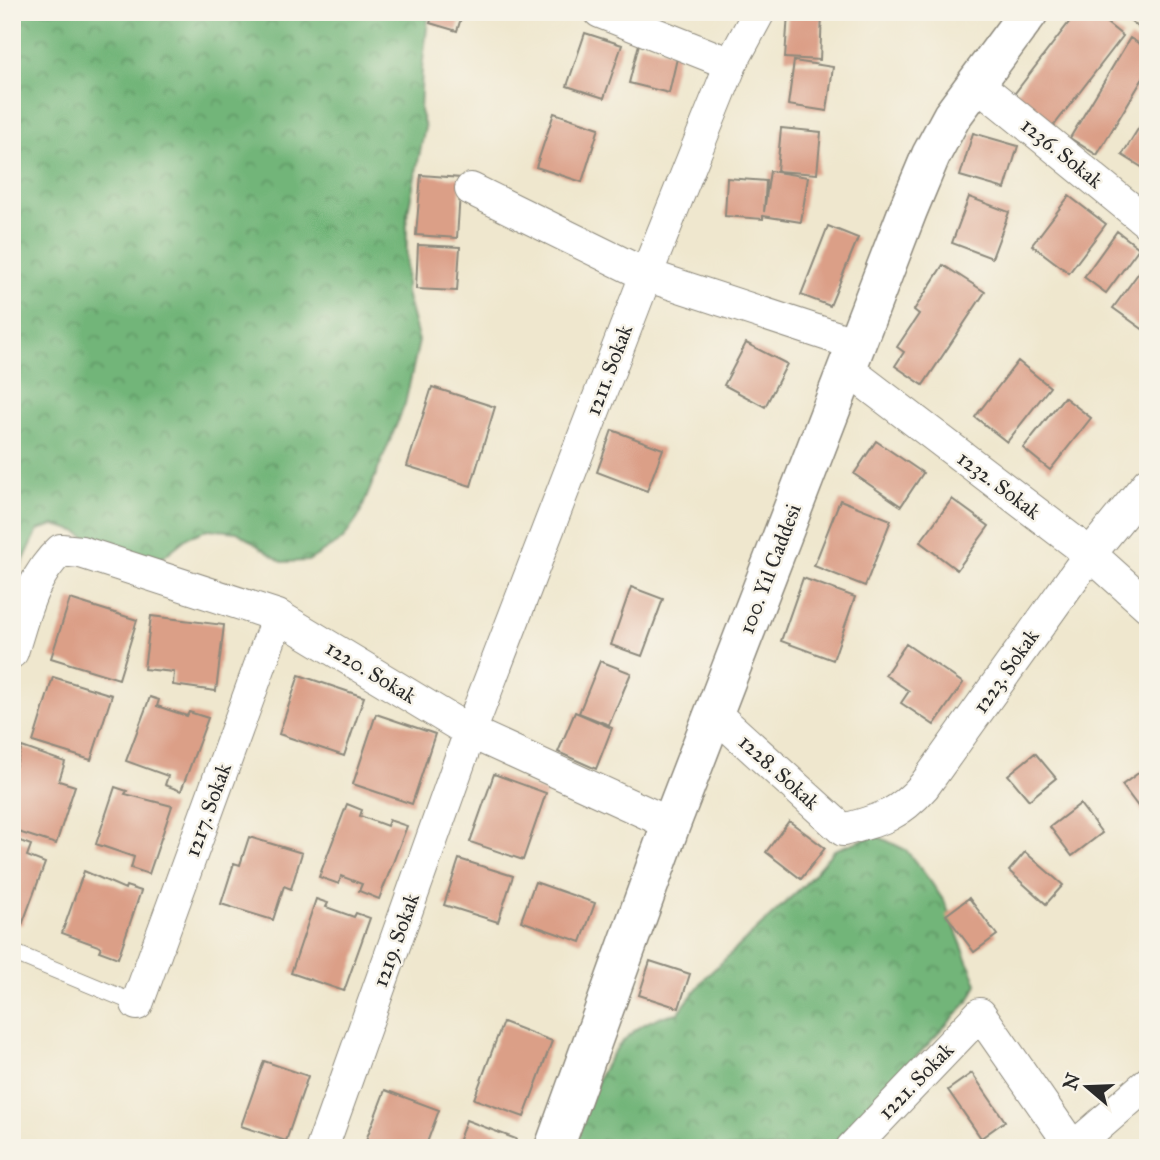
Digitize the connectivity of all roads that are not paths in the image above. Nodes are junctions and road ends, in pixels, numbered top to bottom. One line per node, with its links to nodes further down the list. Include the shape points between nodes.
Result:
1 (600, 12): 4 (street)
2 (759, 12): 4 (street, 1211. Sokak)
3 (1029, 12): 5 (street, 100. Yıl Caddesi)
4 (731, 64): 8 (street, 1211. Sokak)
5 (976, 83): 7 (street, 1236. Sokak); 9 (street, 100. Yıl Caddesi, via 931,155)
6 (471, 190): 8 (street, 1232. Sokak)
7 (1148, 223)
8 (646, 275): 9 (street, 1232. Sokak); 16 (street, 1211. Sokak)
9 (852, 357): 11 (street, 1232. Sokak); 15 (street, 100. Yıl Caddesi)
10 (1148, 483): 11 (street, 1223. Sokak)
11 (1090, 554): 12 (street, 1232. Sokak); 18 (street, 1223. Sokak, via 906,806 886,818)
12 (1148, 606)
13 (278, 616): 14 (street, 1220. Sokak, via 80,552 61,550 47,562 35,583); 16 (street, 1220. Sokak); 20 (street, 1217. Sokak)
14 (12, 652)
15 (714, 713): 17 (street, 100. Yıl Caddesi); 18 (street, 1228. Sokak)
16 (470, 732): 17 (street, 1220. Sokak); 22 (street, 1219. Sokak)
17 (671, 824): 23 (street, 100. Yıl Caddesi)
18 (843, 830)
19 (12, 952): 20 (lane)
20 (137, 1004)
21 (1148, 1083): 25 (street)
22 (322, 1148)
23 (554, 1148)
24 (852, 1148): 25 (street, 1221. Sokak, via 980,1014)
25 (1073, 1148)

